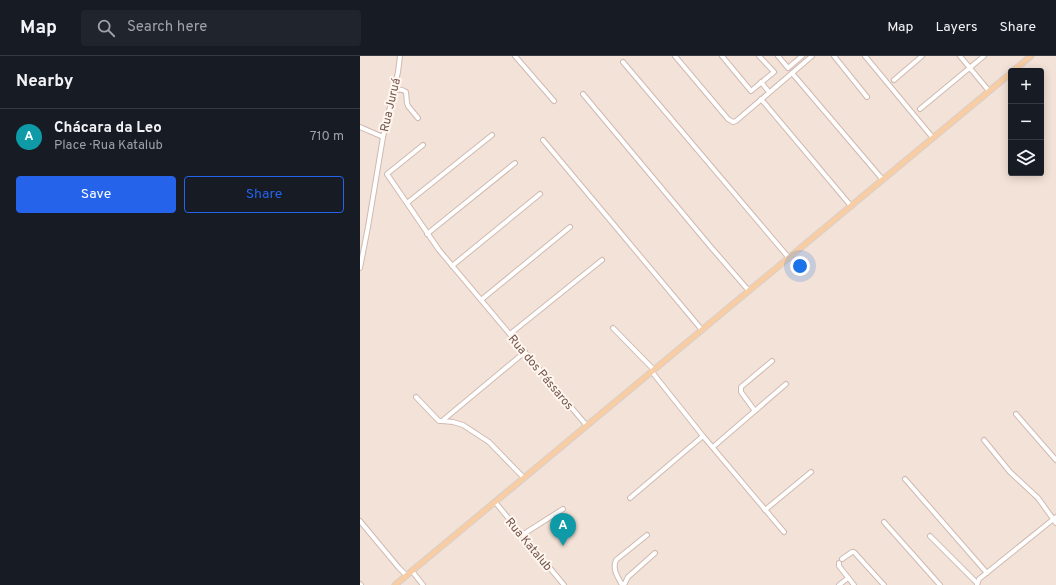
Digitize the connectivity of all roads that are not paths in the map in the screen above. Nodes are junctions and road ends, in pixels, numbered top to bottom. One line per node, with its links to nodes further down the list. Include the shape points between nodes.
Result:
1 (399, 56): 23 (street, Rua Juruá)
2 (515, 56): 28 (street)
3 (675, 56): 27 (street, via 733,122)
4 (722, 56): 21 (street, via 751,91)
5 (760, 56): 21 (street, via 774,72)
6 (778, 56): 7 (street, via 788,68)
7 (802, 56)
8 (812, 56): 18 (street)
9 (834, 56): 26 (street)
10 (865, 56): 34 (street)
11 (922, 56): 20 (street)
12 (960, 56): 16 (street)
13 (984, 56): 16 (street)
14 (1031, 56): 17 (main road)
15 (623, 62): 44 (street)
16 (970, 68): 22 (street); 29 (street)
17 (1017, 68)
18 (792, 73): 24 (street); 38 (street)
19 (1008, 75): 22 (main road)
20 (894, 80)
21 (761, 82): 24 (street)
22 (989, 91): 34 (main road)
23 (393, 92): 30 (street, via 406,92 408,106); 33 (street, Rua Juruá)
24 (769, 92): 27 (street)
25 (583, 94): 48 (street)
26 (867, 97)
27 (761, 99): 41 (street)
28 (554, 101)
29 (920, 109)
30 (418, 118)
31 (360, 127): 33 (street)
32 (492, 135): 40 (street)
33 (382, 137): 46 (street, Rua Juruá)
34 (933, 138): 38 (main road)
35 (543, 140): 51 (street)
36 (423, 145): 40 (street, Rua dos Pássaros, via 387,174)
37 (515, 163): 43 (street)
38 (883, 180): 41 (main road)
39 (540, 194): 47 (street)
40 (407, 203): 43 (street, Rua dos Pássaros)
41 (851, 206): 44 (main road)
42 (570, 227): 49 (street)
43 (428, 234): 47 (street, Rua dos Pássaros)
44 (789, 258): 48 (main road)
45 (602, 260): 52 (street)
46 (360, 265)
47 (452, 266): 49 (street, Rua dos Pássaros)
48 (749, 291): 51 (main road)
49 (481, 300): 52 (street, Rua dos Pássaros)
50 (613, 328): 55 (street)
51 (702, 330): 55 (main road)
52 (510, 334): 53 (street, Rua dos Pássaros)
53 (524, 352): 60 (street); 61 (street, Rua dos Pássaros)
54 (772, 361): 58 (street, via 741,387 741,392)
55 (653, 371): 61 (main road); 62 (street)
56 (786, 384): 58 (street)
57 (416, 397): 60 (street, via 439,421)
58 (755, 411): 64 (street)
59 (1016, 414): 65 (street)
60 (442, 421): 67 (street, via 463,425 489,442)
61 (587, 426): 67 (main road)
62 (703, 436): 64 (street); 69 (street)
63 (984, 440): 73 (street)
64 (713, 447): 72 (street)
65 (1056, 460)
66 (811, 472): 72 (street)
67 (524, 478): 70 (main road)
68 (905, 479): 84 (street)
69 (630, 498)
70 (495, 502): 77 (street, Rua Katalub); 83 (main road)
71 (563, 509): 77 (street)
72 (766, 510): 76 (street)
73 (1055, 520): 84 (street)
74 (360, 521): 85 (street)
75 (884, 522): 95 (street)
76 (784, 532)
77 (522, 535): 90 (street, Rua Katalub)
78 (647, 535): 91 (street, via 616,560 615,572)
79 (930, 536): 87 (street)
80 (655, 553): 91 (street, via 628,577)
81 (842, 559): 94 (street, via 854,552)
82 (839, 563): 86 (street)
83 (412, 571): 85 (main road); 89 (street)
84 (987, 573): 87 (street)
85 (406, 575): 88 (main road)
86 (848, 578): 92 (street); 93 (street)
87 (977, 584)
88 (395, 585)
89 (423, 585)
90 (564, 585)
91 (623, 585)
92 (840, 585)
93 (854, 585)
94 (884, 585)
95 (940, 585)

